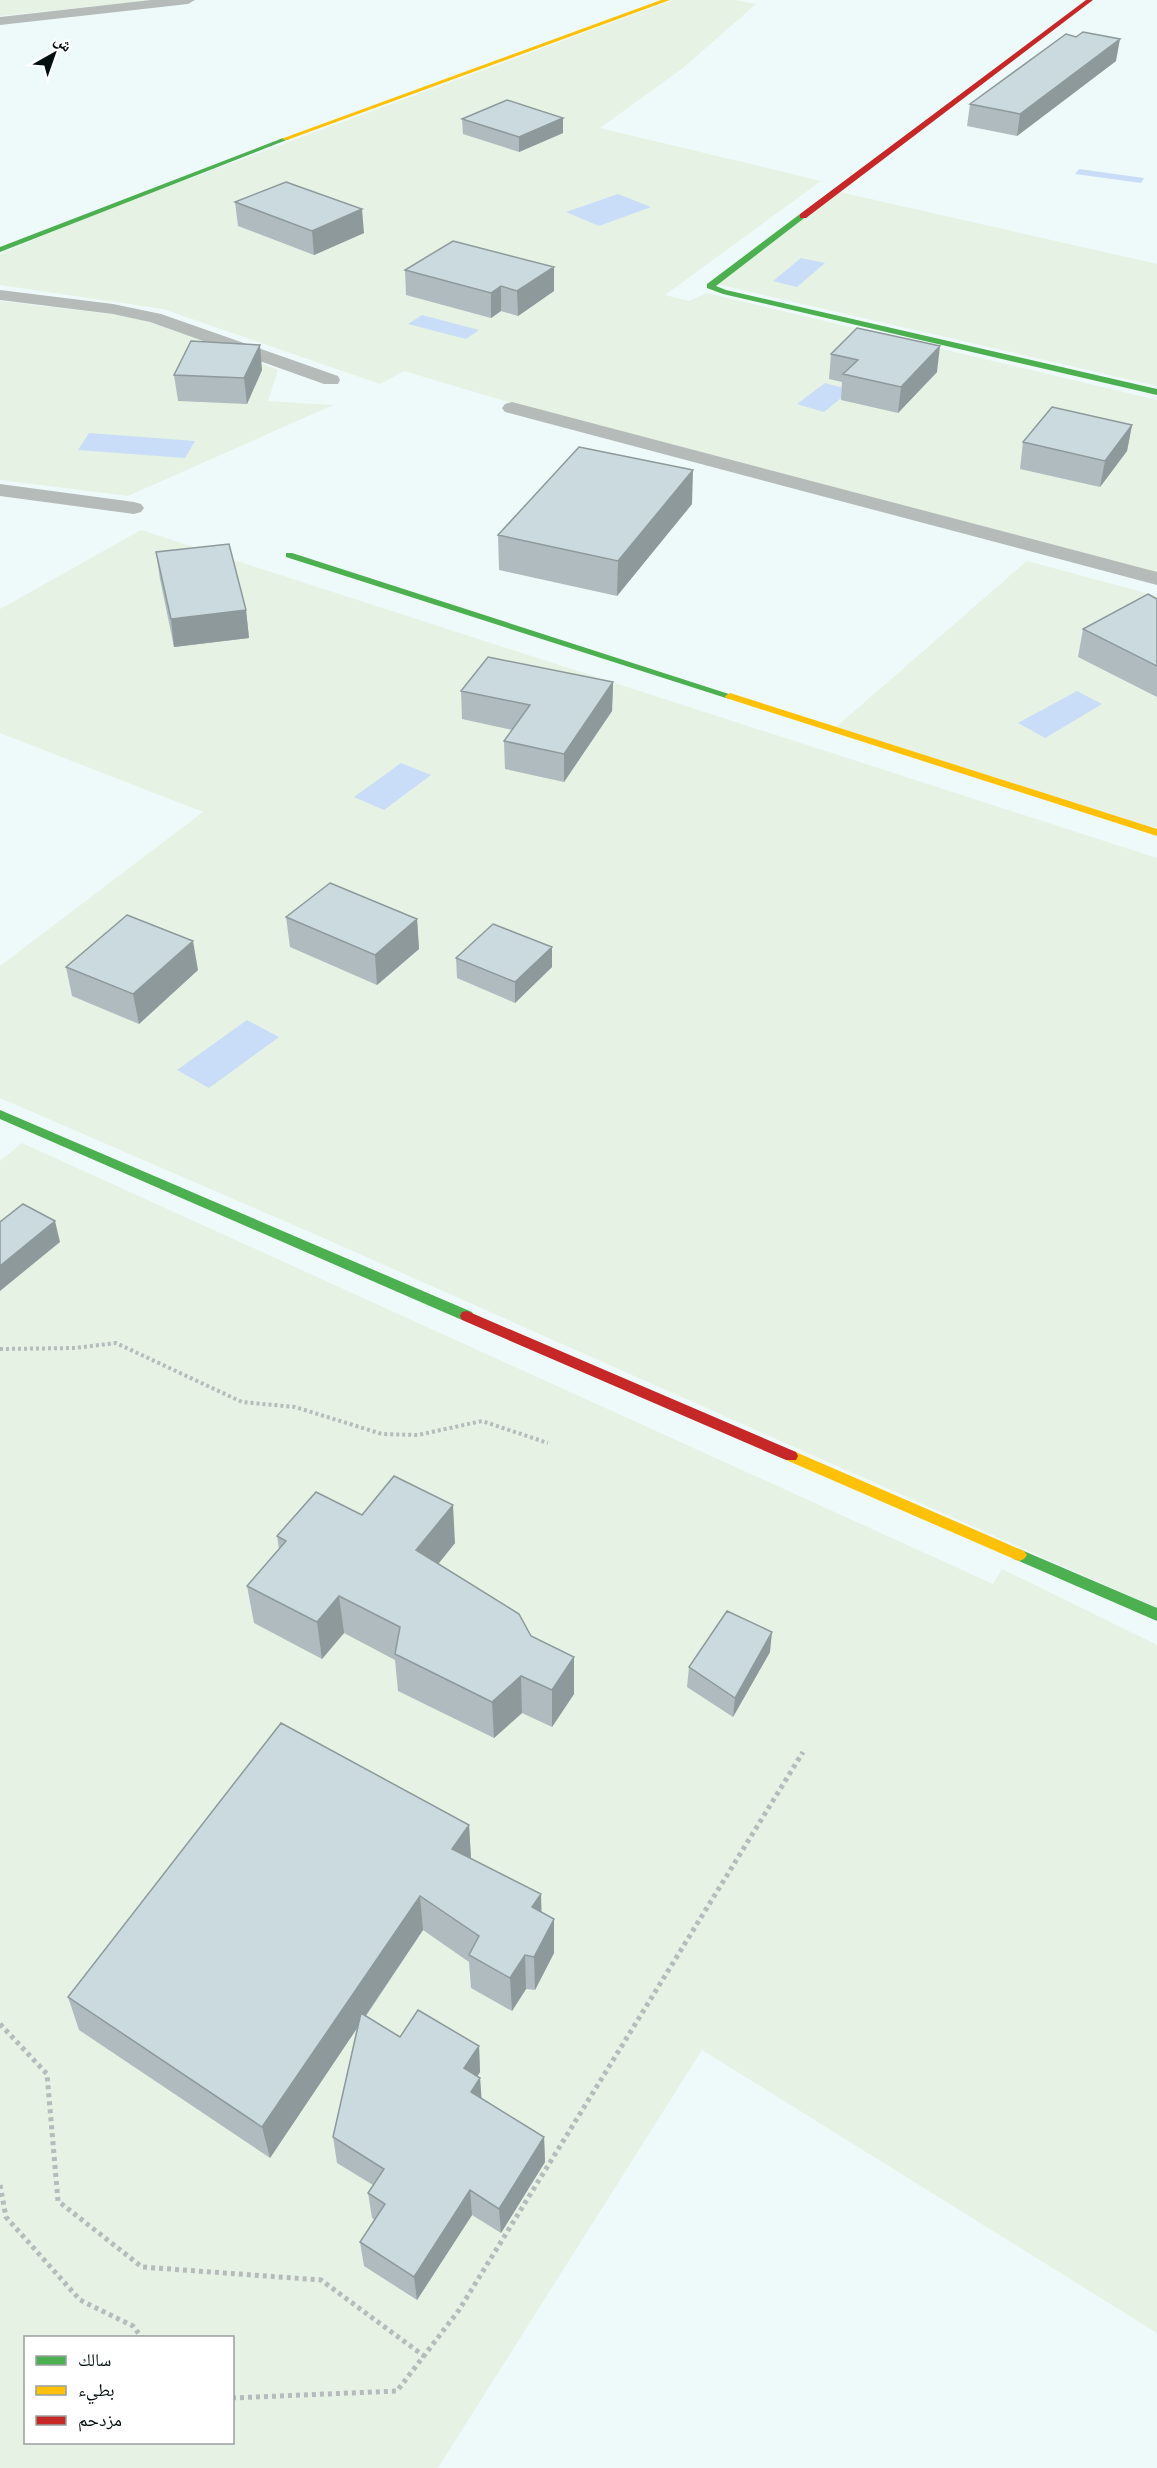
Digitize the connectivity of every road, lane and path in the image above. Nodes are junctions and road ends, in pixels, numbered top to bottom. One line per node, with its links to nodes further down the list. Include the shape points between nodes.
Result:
1 (188, 0): 4 (street)
2 (667, 0): 5 (street, via 201,170)
3 (1090, 0): 8 (street, via 710,286)
4 (0, 21)
5 (0, 250)
6 (0, 295): 7 (street, via 155,318)
7 (331, 380)
8 (1157, 392)
9 (512, 408): 13 (street)
10 (0, 490): 11 (street)
11 (134, 508)
12 (288, 555): 14 (street)
13 (1157, 579)
14 (1157, 833)
15 (0, 1114): 18 (street)
16 (0, 1349): 17 (path, via 116,1343 242,1402 295,1407 382,1434 418,1435 482,1421)
17 (548, 1443)
18 (1157, 1615)
19 (803, 1752): 23 (path, via 459,2310)
20 (0, 2024): 23 (path, via 47,2074 58,2201 142,2267 321,2280)
21 (0, 2185): 22 (path, via 6,2217 80,2300 133,2326)
22 (141, 2336)
23 (424, 2356): 24 (path, via 397,2391)
24 (234, 2398)

